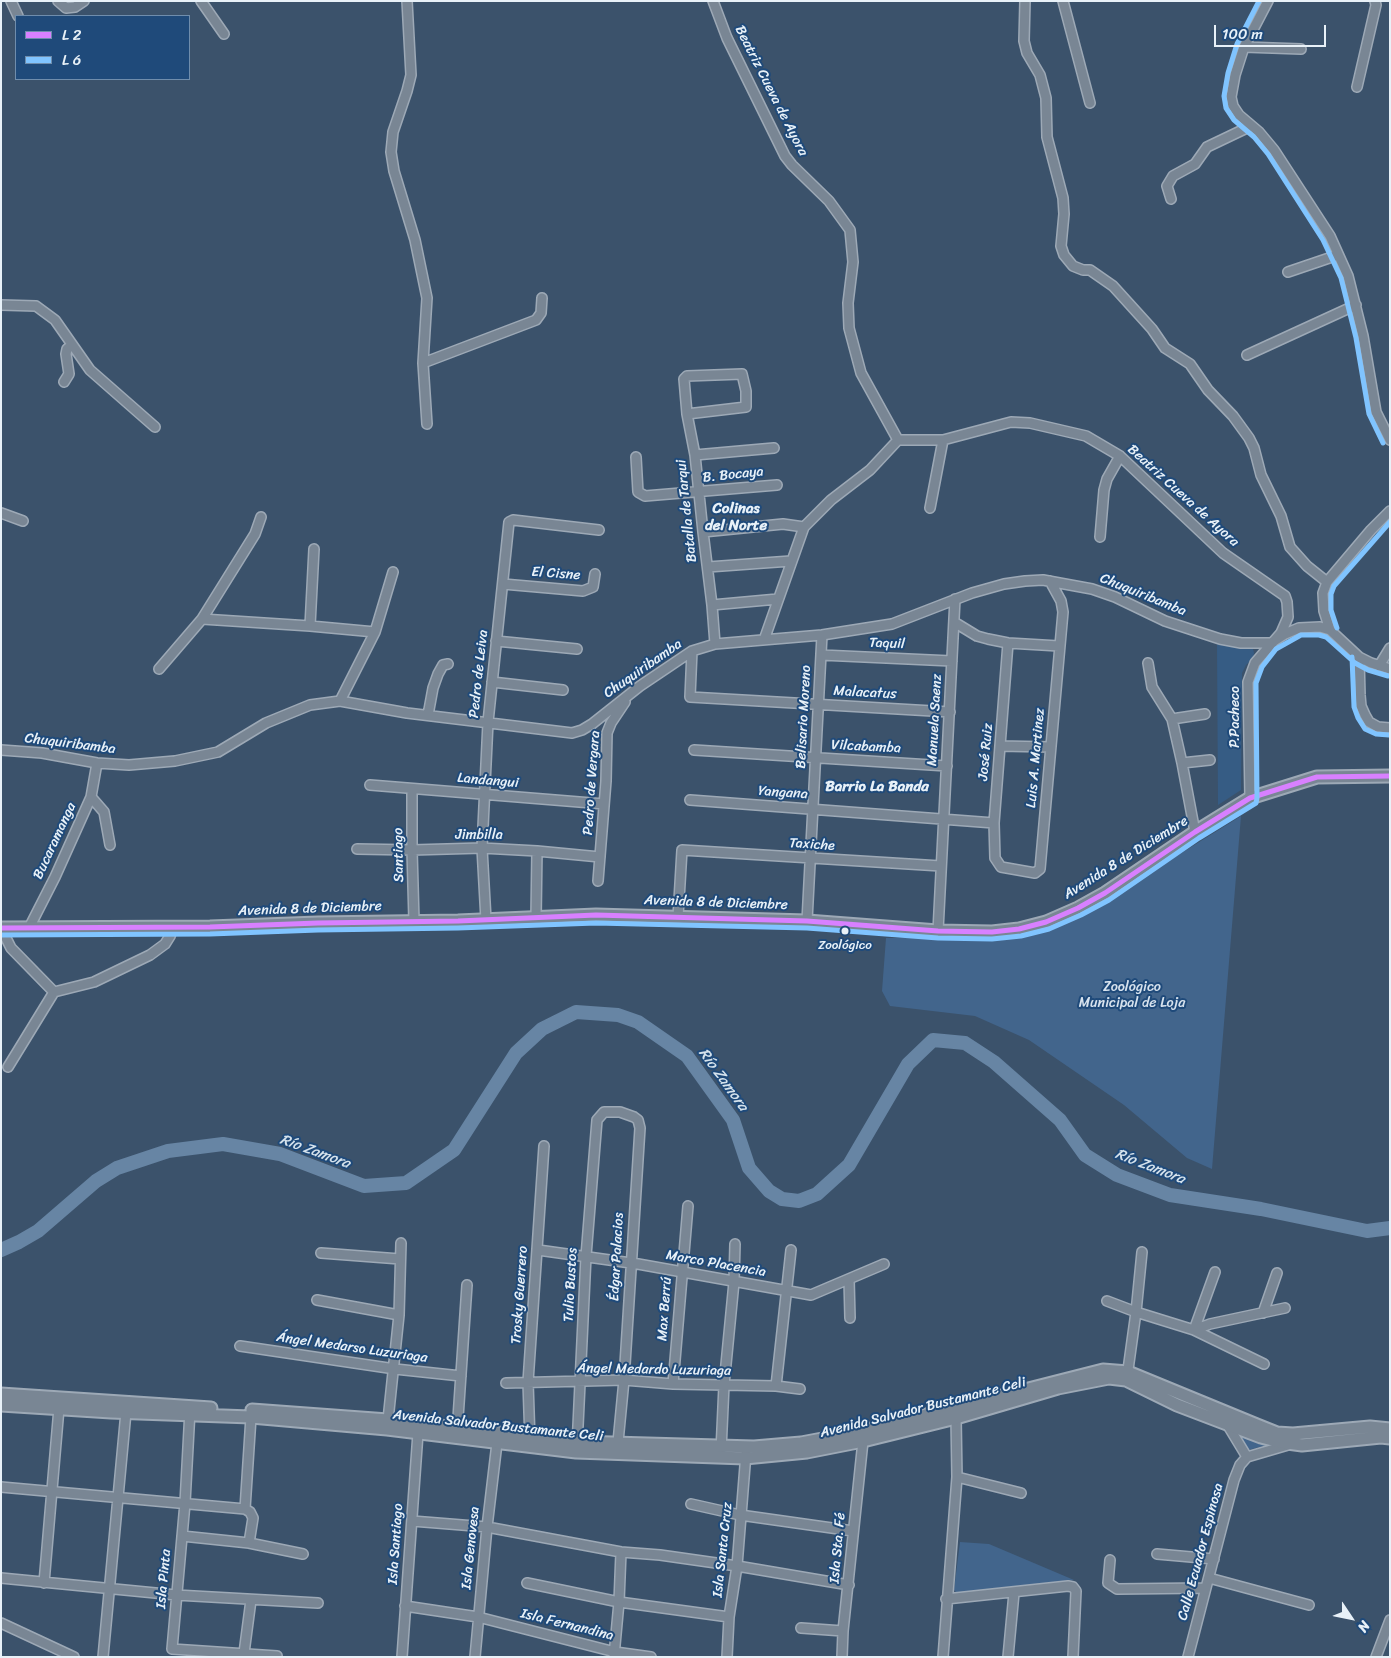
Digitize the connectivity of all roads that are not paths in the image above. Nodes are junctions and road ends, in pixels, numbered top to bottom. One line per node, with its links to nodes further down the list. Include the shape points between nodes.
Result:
1 (11, 1): 11 (street)
2 (58, 1): 3 (street, via 66,8)
3 (84, 1)
4 (201, 1): 12 (street)
5 (408, 1): 26 (street, via 411,75 393,132 391,152 427,298)
6 (713, 1): 31 (street, Beatriz Cueva de Ayora, via 727,38 785,156 829,201 850,230 853,262 848,303 849,328 861,373)
7 (1025, 1): 55 (street, via 1024,41 1027,53 1040,74 1046,98 1047,137 1063,198 1061,246 1064,255 1073,266 1090,270 1113,286 1165,348 1190,364 1208,390 1233,416 1254,448 1261,475 1281,516 1290,547)
8 (1064, 1): 16 (street)
9 (1268, 1): 13 (street)
10 (1375, 1): 15 (street)
11 (18, 15)
12 (224, 34)
13 (1244, 47): 14 (street); 17 (street, via 1231,97 1239,115)
14 (1301, 49)
15 (1357, 87)
16 (1090, 104)
17 (1251, 126): 18 (street, via 1206,147 1195,164 1173,176 1167,186); 19 (street, via 1274,150 1330,236)
18 (1171, 199)
19 (1338, 255): 20 (street); 23 (street)
20 (1288, 272)
21 (542, 298): 26 (street, via 541,313 536,320)
22 (1, 305): 24 (street, via 36,306 55,320)
23 (1356, 305): 25 (street); 33 (street, via 1376,412)
24 (72, 345): 27 (street, via 67,349 69,374); 30 (street, via 96,377)
25 (1247, 355)
26 (423, 363): 29 (street)
27 (64, 382)
28 (687, 414): 28 (street, Batalla de Tarqui, via 746,407 744,377 740,373 687,376 684,379); 35 (street, Batalla de Tarqui)
29 (426, 424)
30 (155, 427)
31 (898, 440): 32 (street, Beatriz Cueva de Ayora); 45 (street, via 870,470)
32 (943, 440): 36 (street, Beatriz Cueva de Ayora, via 994,425 1030,422 1086,436); 40 (street)
33 (1390, 440)
34 (774, 448): 35 (street)
35 (696, 455): 39 (street, Batalla de Tarqui)
36 (1120, 456): 48 (street, via 1104,490); 68 (street, Beatriz Cueva de Ayora, via 1223,553 1285,596 1288,617 1282,633)
37 (636, 457): 39 (street, B. Bocaya, via 638,492 641,495)
38 (777, 485): 39 (street, B. Bocaya)
39 (698, 493): 47 (street, Batalla de Tarqui)
40 (930, 508)
41 (1390, 511): 55 (street)
42 (1, 514): 44 (street)
43 (261, 517): 60 (street, via 255,534)
44 (23, 521)
45 (804, 526): 47 (street, via 783,524); 50 (street)
46 (599, 530): 56 (street, Pedro de Leiva, via 509,522)
47 (702, 532): 51 (street, Batalla de Tarqui)
48 (1100, 537)
49 (314, 549): 62 (street)
50 (791, 562): 51 (street); 57 (street)
51 (708, 567): 59 (street, Batalla de Tarqui)
52 (393, 572): 64 (street)
53 (595, 574): 56 (street, El Cisne, via 593,587 583,591)
54 (1050, 581): 58 (street, Chuquiribamba, via 1004,584); 68 (street, Chuquiribamba, via 1092,588 1165,620 1220,639 1241,644); 71 (street, Luis A. Martinez, via 1063,612)
55 (1327, 582): 63 (street, via 1323,593 1324,611)
56 (503, 584): 67 (street, Pedro de Leiva)
57 (778, 599): 59 (street); 66 (street)
58 (956, 599): 61 (street, Manuela Saenz); 65 (street, Chuquiribamba, via 892,624)
59 (712, 605): 69 (street, Batalla de Tarqui)
60 (202, 619): 62 (street); 81 (street)
61 (954, 622): 70 (street, via 977,636); 77 (street, Manuela Saenz)
62 (310, 626): 64 (street)
63 (1330, 630): 68 (street, Chuquiribamba, via 1320,626 1299,628); 76 (street)
64 (375, 632): 86 (street)
65 (822, 634): 66 (street, Chuquiribamba); 75 (street, Belisario Moreno)
66 (764, 640): 69 (street, Chuquiribamba)
67 (496, 641): 73 (street); 83 (street, Pedro de Leiva)
68 (1271, 643): 108 (street, P.Pacheco, via 1255,663 1248,682)
69 (715, 644): 74 (street, Chuquiribamba)
70 (1008, 644): 71 (street); 94 (street, José Ruiz)
71 (1059, 646): 95 (street, Luis A. Martinez)
72 (1390, 648): 80 (street)
73 (577, 649)
74 (692, 651): 85 (street, Chuquiribamba); 87 (street, Malacatus, via 690,697)
75 (821, 655): 77 (street, Taquil); 87 (street, Belisario Moreno)
76 (1359, 657): 80 (street); 93 (street, via 1361,706 1370,722)
77 (952, 661): 88 (street, Manuela Saenz)
78 (1148, 663): 91 (street, via 1152,686)
79 (448, 664): 90 (street, via 443,665 438,674)
80 (1378, 666): 82 (street)
81 (159, 669)
82 (1390, 670)
83 (492, 682): 84 (street); 92 (street, Pedro de Leiva)
84 (563, 690)
85 (631, 693): 92 (street, Chuquiribamba, via 592,724 572,733); 110 (street, Pedro de Vergara, via 607,733)
86 (340, 701): 90 (street, Chuquiribamba); 101 (street, Chuquiribamba, via 310,705 266,723 218,752 176,761)
87 (819, 704): 88 (street, Malacatus); 98 (street, Belisario Moreno)
88 (950, 712): 102 (street, Manuela Saenz)
89 (1205, 714): 91 (street)
90 (428, 715): 92 (street, Chuquiribamba)
91 (1172, 719): 100 (street)
92 (488, 722): 106 (street, Pedro de Leiva)
93 (1390, 728)
94 (1000, 746): 95 (street); 113 (street, José Ruiz)
95 (1050, 747): 122 (street, Luis A. Martinez, via 1040,868 1036,872 1001,867)
96 (1, 750): 101 (street, Chuquiribamba, via 42,753)
97 (694, 750): 98 (street, Vilcabamba)
98 (816, 758): 102 (street, Vilcabamba); 111 (street, Belisario Moreno)
99 (1210, 760): 100 (street)
100 (1182, 763): 114 (street)
101 (97, 764): 107 (street, Bucaramanga)
102 (947, 766): 112 (street, Manuela Saenz)
103 (1390, 776): 108 (main road, Avenida 8 de Diciembre, via 1317,777)
104 (370, 785): 105 (street, Landangui)
105 (412, 788): 106 (street, Landangui); 118 (street, Santiago)
106 (484, 795): 110 (street, Landangui); 116 (street, Pedro de Leiva)
107 (91, 797): 115 (street, via 104,812); 132 (street, Bucaramanga)
108 (1250, 798): 114 (main road, Avenida 8 de Diciembre)
109 (690, 800): 111 (street, Yangana)
110 (604, 804): 120 (street, Pedro de Vergara)
111 (813, 808): 112 (street, Yangana); 121 (street, Belisario Moreno)
112 (944, 819): 113 (street, Yangana); 123 (street, Manuela Saenz)
113 (994, 823): 122 (street, José Ruiz)
114 (1195, 832): 133 (main road, Avenida 8 de Diciembre, via 1105,892 1046,922 992,932)
115 (110, 845)
116 (482, 848): 118 (street, Jimbilla); 119 (street, Jimbilla); 127 (street, Pedro de Leiva)
117 (358, 849): 118 (street, Jimbilla)
118 (412, 850): 128 (street, Santiago)
119 (537, 851): 120 (street, Jimbilla); 125 (street)
120 (600, 857): 124 (street, Pedro de Vergara)
121 (810, 858): 123 (street, Taxiche); 126 (street, Taxiche, via 682,850); 129 (street, Belisario Moreno)
122 (997, 863)
123 (941, 866): 133 (street, Manuela Saenz)
124 (598, 881)
125 (536, 917): 126 (main road, Avenida 8 de Diciembre); 127 (main road, Avenida 8 de Diciembre)
126 (678, 917): 129 (main road, Avenida 8 de Diciembre)
127 (486, 920): 128 (main road, Avenida 8 de Diciembre)
128 (414, 921): 130 (main road, Avenida 8 de Diciembre)
129 (807, 921): 133 (main road, Avenida 8 de Diciembre)
130 (173, 927): 132 (main road, Avenida 8 de Diciembre); 134 (street, via 165,944 150,955 94,982)
131 (3, 928): 132 (main road, Avenida 8 de Diciembre); 134 (street, via 11,948)
132 (29, 928)
133 (938, 931)
134 (54, 992): 135 (street)
135 (8, 1067)
136 (597, 1120): 145 (street, Tulio Bustos); 147 (street, Édgar Palacios, via 604,1112 614,1111 638,1120 640,1128)
137 (544, 1146): 141 (street, Trosky Guerrero)
138 (688, 1206): 149 (street, Max Berrú)
139 (401, 1243): 146 (street)
140 (735, 1244): 153 (street)
141 (538, 1250): 145 (street, Marco Placencia); 171 (street, Trosky Guerrero)
142 (792, 1250): 155 (street)
143 (1142, 1252): 159 (street)
144 (321, 1253): 146 (street)
145 (586, 1256): 147 (street, Marco Placencia); 172 (street, Tulio Bustos)
146 (400, 1259): 161 (street)
147 (630, 1263): 149 (street, Marco Placencia); 169 (street, Édgar Palacios)
148 (884, 1264): 152 (street, Marco Placencia)
149 (682, 1272): 153 (street, Marco Placencia); 173 (street, Max Berrú)
150 (1215, 1272): 163 (street)
151 (1277, 1274): 160 (street)
152 (849, 1279): 155 (street, Marco Placencia, via 810,1296); 162 (street)
153 (734, 1282): 155 (street, Marco Placencia); 174 (street)
154 (467, 1285): 167 (street)
155 (786, 1291): 175 (street)
156 (317, 1300): 161 (street)
157 (1107, 1301): 159 (street)
158 (1285, 1308): 160 (street)
159 (1136, 1312): 163 (street); 168 (street)
160 (1263, 1313): 163 (street)
161 (399, 1316): 166 (street)
162 (850, 1318)
163 (1194, 1330): 165 (street)
164 (240, 1346): 166 (street, Ángel Medarso Luzuriaga)
165 (1264, 1364)
166 (395, 1368): 167 (street, Ángel Medarso Luzuriaga); 187 (street)
167 (461, 1376): 191 (street)
168 (1127, 1376): 178 (main road, Avenida Salvador Bustamante Celi); 180 (main road, Avenida Salvador Bustamante Celi); 185 (main road, Avenida Salvador Bustamante Celi, via 1058,1388); 192 (main road, Avenida Salvador Bustamante Celi, via 1103,1370 1057,1380)
169 (624, 1380): 172 (street, Ángel Medardo Luzuriaga); 173 (street, Ángel Medardo Luzuriaga); 196 (street, Édgar Palacios)
170 (506, 1382): 171 (street, Ángel Medardo Luzuriaga)
171 (528, 1382): 172 (street, Ángel Medardo Luzuriaga); 195 (street, Trosky Guerrero)
172 (581, 1382): 198 (street, Tulio Bustos)
173 (673, 1384): 174 (street, Ángel Medardo Luzuriaga)
174 (724, 1385): 175 (street, Ángel Medardo Luzuriaga); 199 (street)
175 (776, 1386): 176 (street, Ángel Medardo Luzuriaga)
176 (800, 1389)
177 (1, 1394): 181 (main road, Avenida Salvador Bustamante Celi)
178 (1182, 1394): 180 (main road); 194 (main road, Avenida Salvador Bustamante Celi)
179 (1, 1404): 181 (main road, Avenida Salvador Bustamante Celi)
180 (1177, 1404): 188 (main road, Avenida Salvador Bustamante Celi)
181 (54, 1405): 182 (main road, Avenida Salvador Bustamante Celi); 183 (main road, Avenida Salvador Bustamante Celi); 204 (street)
182 (190, 1411): 183 (main road, Avenida Salvador Bustamante Celi); 184 (main road, Avenida Salvador Bustamante Celi); 186 (main road, Avenida Salvador Bustamante Celi); 207 (street, Isla Pinta)
183 (126, 1412): 206 (street)
184 (251, 1417): 186 (main road, Avenida Salvador Bustamante Celi); 209 (street)
185 (956, 1418): 192 (main road, Avenida Salvador Bustamante Celi); 202 (street)
186 (318, 1419): 187 (main road, Avenida Salvador Bustamante Celi); 190 (main road, Avenida Salvador Bustamante Celi)
187 (388, 1420): 191 (main road, Avenida Salvador Bustamante Celi)
188 (1227, 1424): 194 (main road, Avenida Salvador Bustamante Celi, via 1261,1437); 201 (street)
189 (1390, 1429): 194 (main road, Avenida Salvador Bustamante Celi, via 1370,1428)
190 (418, 1432): 191 (main road, Avenida Salvador Bustamante Celi); 211 (street, Isla Santiago)
191 (457, 1433): 195 (main road, Avenida Salvador Bustamante Celi); 197 (main road, Avenida Salvador Bustamante Celi)
192 (862, 1436): 200 (main road, Avenida Salvador Bustamante Celi, via 807,1452); 213 (street, Isla Sta. Fé)
193 (1390, 1438): 194 (main road, Avenida Salvador Bustamante Celi, via 1302,1445)
194 (1291, 1439): 201 (street)
195 (530, 1441): 197 (main road, Avenida Salvador Bustamante Celi); 198 (main road, Avenida Salvador Bustamante Celi)
196 (618, 1442): 198 (main road, Avenida Salvador Bustamante Celi); 199 (main road, Avenida Salvador Bustamante Celi)
197 (497, 1443): 212 (street, Isla Genovesa)
198 (576, 1447): 199 (main road, Avenida Salvador Bustamante Celi)
199 (721, 1451): 200 (main road, Avenida Salvador Bustamante Celi)
200 (746, 1452): 210 (street, Isla Santa Cruz)
201 (1247, 1457): 219 (street, Calle Ecuador Espinosa, via 1234,1480)
202 (957, 1477): 205 (street); 231 (street)
203 (1, 1487): 204 (street)
204 (52, 1491): 206 (street); 224 (street)
205 (1021, 1493)
206 (118, 1497): 207 (street); 228 (street)
207 (185, 1503): 209 (street); 214 (street, Isla Pinta)
208 (691, 1504): 210 (street)
209 (245, 1508): 215 (street, via 253,1518)
210 (740, 1515): 213 (street); 221 (street, Isla Santa Cruz)
211 (412, 1521): 212 (street); 236 (street, Isla Santiago)
212 (487, 1528): 216 (street); 237 (street, Isla Genovesa)
213 (853, 1531): 226 (street, Isla Sta. Fé)
214 (182, 1536): 215 (street); 230 (street, Isla Pinta)
215 (249, 1544): 217 (street)
216 (621, 1552): 221 (street); 233 (street)
217 (303, 1554)
218 (1156, 1554): 219 (street)
219 (1214, 1559): 223 (street, Calle Ecuador Espinosa)
220 (1110, 1560): 227 (street, via 1108,1583 1117,1589)
221 (737, 1566): 226 (street); 238 (street, Isla Santa Cruz)
222 (1, 1578): 224 (street)
223 (1208, 1578): 227 (street, Calle Ecuador Espinosa); 235 (street)
224 (44, 1583): 228 (street)
225 (527, 1583): 233 (street)
226 (849, 1585): 242 (street, Isla Sta. Fé)
227 (1206, 1588): 257 (street, Calle Ecuador Espinosa)
228 (109, 1589): 230 (street); 248 (street)
229 (1014, 1592): 231 (street); 255 (street); 256 (street, via 1073,1587 1076,1591)
230 (176, 1595): 232 (street); 243 (street, Isla Pinta)
231 (946, 1598): 254 (street)
232 (251, 1600): 234 (street); 244 (street)
233 (619, 1602): 238 (street); 245 (street)
234 (318, 1604)
235 (1309, 1605)
236 (405, 1606): 237 (street, Isla Fernandina); 249 (street, Isla Santiago)
237 (478, 1617): 245 (street, Isla Fernandina); 250 (street, Isla Genovesa)
238 (729, 1617): 252 (street, Isla Santa Cruz)
239 (1390, 1620): 258 (street)
240 (1, 1623): 247 (street)
241 (801, 1628): 242 (street)
242 (843, 1631): 253 (street, Isla Sta. Fé)
243 (171, 1653): 244 (street, Isla Pinta)
244 (244, 1653): 246 (street, Isla Pinta)
245 (614, 1654): 251 (street, Isla Fernandina)
246 (277, 1656)
247 (74, 1657)
248 (103, 1657)
249 (402, 1657)
250 (475, 1657)
251 (651, 1657)
252 (727, 1657)
253 (842, 1657)
254 (942, 1657)
255 (1008, 1657)
256 (1073, 1657)
257 (1188, 1657)
258 (1376, 1657)

